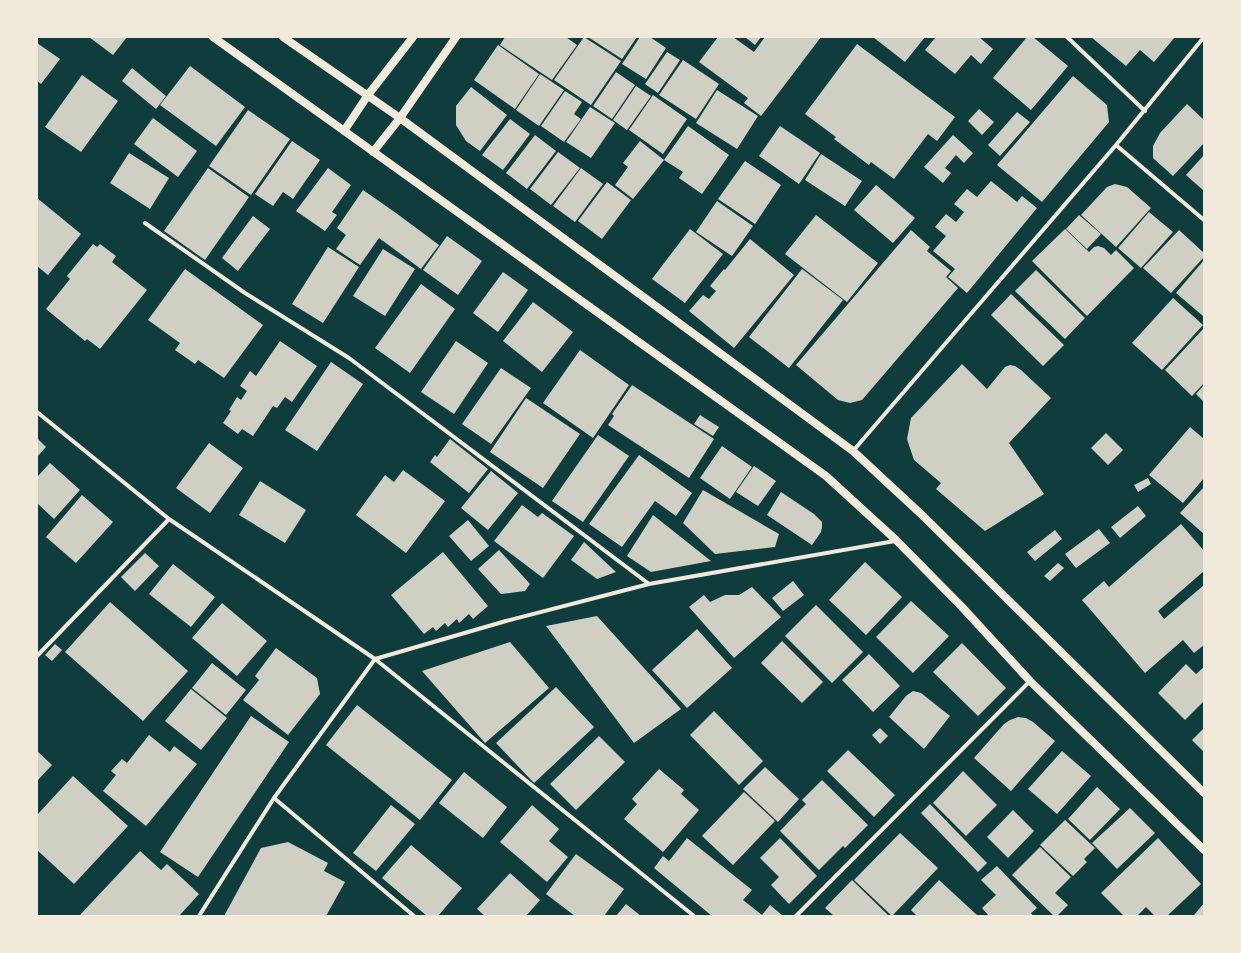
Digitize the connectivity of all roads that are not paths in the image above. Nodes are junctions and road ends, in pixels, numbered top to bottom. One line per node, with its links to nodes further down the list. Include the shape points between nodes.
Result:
1 (213, 37): 10 (main road)
2 (283, 37): 7 (main road)
3 (413, 37): 7 (main road)
4 (456, 37): 9 (main road)
5 (1068, 37): 8 (street)
6 (1204, 37): 8 (street)
7 (368, 95): 9 (main road); 10 (main road)
8 (1145, 111): 11 (street)
9 (400, 118): 12 (main road); 16 (main road)
10 (344, 131): 12 (main road)
11 (1116, 145): 13 (street); 16 (street)
12 (374, 152): 18 (main road, via 826,476)
13 (1204, 220)
14 (145, 223): 19 (street, via 245,293 349,358)
15 (37, 412): 17 (street)
16 (853, 451): 23 (main road, via 927,519)
17 (169, 519): 20 (street); 21 (street)
18 (896, 540): 19 (street); 22 (main road)
19 (649, 584): 21 (street, via 506,621)
20 (37, 656)
21 (375, 659): 24 (street); 28 (street)
22 (1030, 681): 25 (main road); 29 (street)
23 (1204, 793)
24 (274, 798): 26 (street); 27 (street)
25 (1204, 850)
26 (200, 916)
27 (414, 916)
28 (694, 916)
29 (796, 916)

